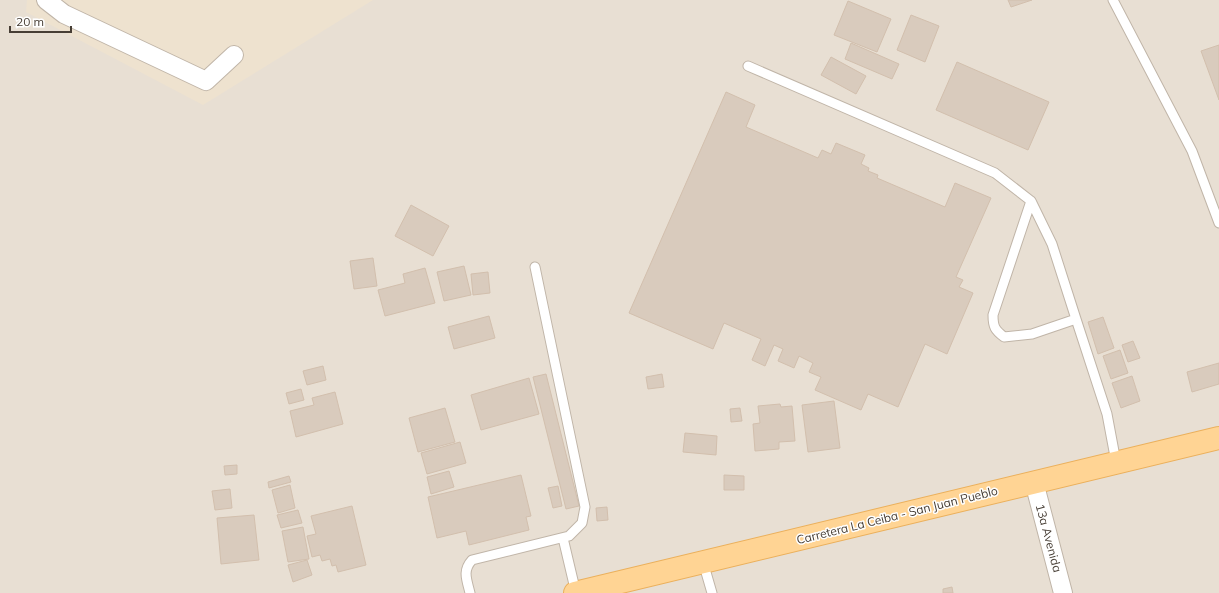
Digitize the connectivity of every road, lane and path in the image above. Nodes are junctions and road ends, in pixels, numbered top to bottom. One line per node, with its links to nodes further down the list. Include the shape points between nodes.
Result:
1 (46, 0): 3 (street, via 64,14 206,81)
2 (1113, 0): 6 (lane, via 1192,151)
3 (234, 54)
4 (748, 66): 5 (lane, via 995,173)
5 (1030, 201): 8 (lane, via 1052,244); 8 (lane, via 993,315 996,331 1004,337 1032,334)
6 (1219, 224)
7 (535, 267): 12 (lane, via 585,507 582,523 569,536)
8 (1076, 319): 10 (lane, via 1107,414)
9 (1219, 438): 10 (main road, Carretera La Ceiba - San Juan Pueblo)
10 (1116, 462): 11 (main road, Carretera La Ceiba - San Juan Pueblo)
11 (1034, 482): 13 (main road, Carretera La Ceiba - San Juan Pueblo); 17 (street, 13a Avenida)
12 (563, 538): 14 (lane, via 472,560 467,565 466,573); 15 (lane)
13 (703, 562): 15 (main road, Carretera La Ceiba - San Juan Pueblo); 16 (lane)
14 (470, 593)
15 (576, 593)
16 (712, 593)
17 (1064, 593)

